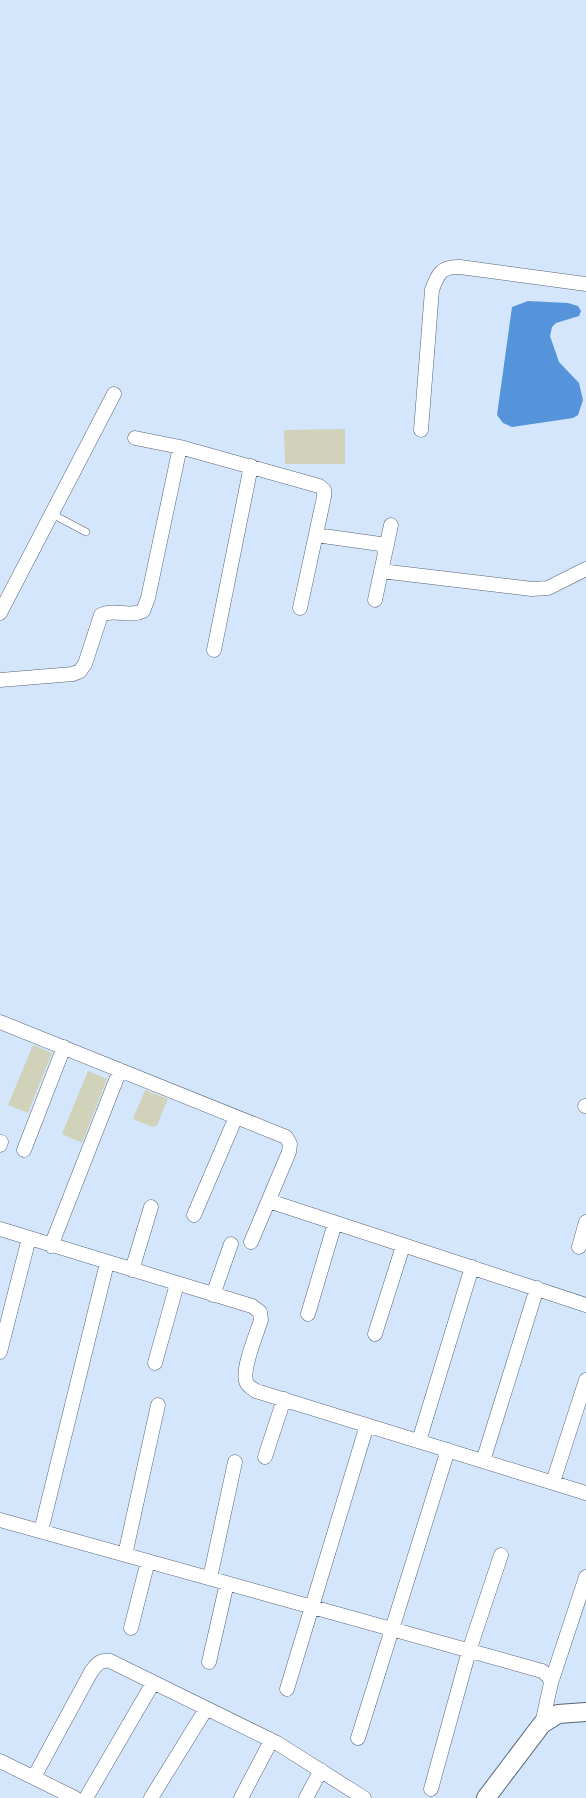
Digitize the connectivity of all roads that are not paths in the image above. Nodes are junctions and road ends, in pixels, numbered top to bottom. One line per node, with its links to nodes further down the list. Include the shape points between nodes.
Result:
1 (586, 284): 3 (street, via 460,267 442,271 432,290)
2 (114, 394): 7 (street)
3 (421, 430)
4 (135, 438): 5 (street)
5 (180, 447): 6 (street); 18 (street, via 143,611 101,615 80,671)
6 (251, 466): 10 (street, via 324,490); 17 (street)
7 (52, 514): 9 (lane); 16 (street)
8 (391, 525): 11 (street)
9 (86, 532)
10 (316, 535): 11 (street); 15 (street)
11 (387, 545): 13 (street)
12 (586, 568): 13 (street, via 548,588 532,590)
13 (381, 571): 14 (street)
14 (375, 600)
15 (300, 608)
16 (0, 613)
17 (214, 650)
18 (0, 680)
19 (0, 1022): 20 (street)
20 (64, 1047): 21 (street); 23 (street)
21 (120, 1070): 22 (street); 33 (street)
22 (236, 1117): 24 (street, via 286,1137 290,1144); 26 (street)
23 (24, 1150)
24 (269, 1201): 27 (street); 31 (street)
25 (151, 1207): 38 (street)
26 (194, 1215)
27 (335, 1222): 34 (street); 43 (street)
28 (586, 1222): 35 (street)
29 (0, 1229): 30 (street)
30 (28, 1238): 33 (street); 45 (street)
31 (251, 1242)
32 (231, 1244): 41 (street)
33 (51, 1246): 36 (street)
34 (403, 1246): 37 (street); 44 (street)
35 (579, 1247)
36 (107, 1263): 38 (street); 59 (street)
37 (472, 1267): 40 (street); 51 (street)
38 (132, 1270): 39 (street)
39 (177, 1284): 41 (street); 46 (street)
40 (537, 1288): 42 (street); 54 (street)
41 (213, 1295): 48 (street, via 260,1312 245,1380 256,1391)
42 (586, 1305)
43 (308, 1314)
44 (375, 1334)
45 (0, 1352)
46 (155, 1363)
47 (586, 1380): 56 (street)
48 (284, 1399): 50 (street); 53 (street)
49 (158, 1405): 60 (street)
50 (367, 1425): 51 (street); 66 (street)
51 (419, 1441): 52 (street)
52 (448, 1450): 54 (street); 68 (street)
53 (265, 1458)
54 (483, 1461): 56 (street)
55 (235, 1462): 63 (street)
56 (553, 1482): 57 (street)
57 (586, 1492)
58 (0, 1520): 59 (street)
59 (41, 1531): 60 (street)
60 (125, 1555): 62 (street)
61 (501, 1555): 69 (street)
62 (148, 1561): 63 (street); 67 (street)
63 (210, 1578): 65 (street)
64 (586, 1578): 72 (street)
65 (227, 1583): 66 (street); 70 (street)
66 (311, 1607): 68 (street); 73 (street)
67 (131, 1628)
68 (393, 1629): 69 (street); 77 (street)
69 (469, 1651): 72 (street, via 542,1671); 82 (street)
70 (209, 1662)
71 (153, 1683): 74 (street); 81 (street, via 110,1661 97,1663); 84 (street)
72 (551, 1683): 76 (street)
73 (286, 1689)
74 (206, 1709): 78 (street); 85 (street)
75 (586, 1712): 76 (street, via 558,1714)
76 (542, 1725): 89 (street)
77 (358, 1738)
78 (271, 1741): 80 (street); 86 (street)
79 (0, 1761): 81 (street)
80 (321, 1770): 87 (street); 88 (street)
81 (34, 1777): 83 (street)
82 (431, 1789)
83 (75, 1798)
84 (86, 1798)
85 (151, 1798)
86 (241, 1798)
87 (306, 1798)
88 (364, 1798)
89 (486, 1798)

